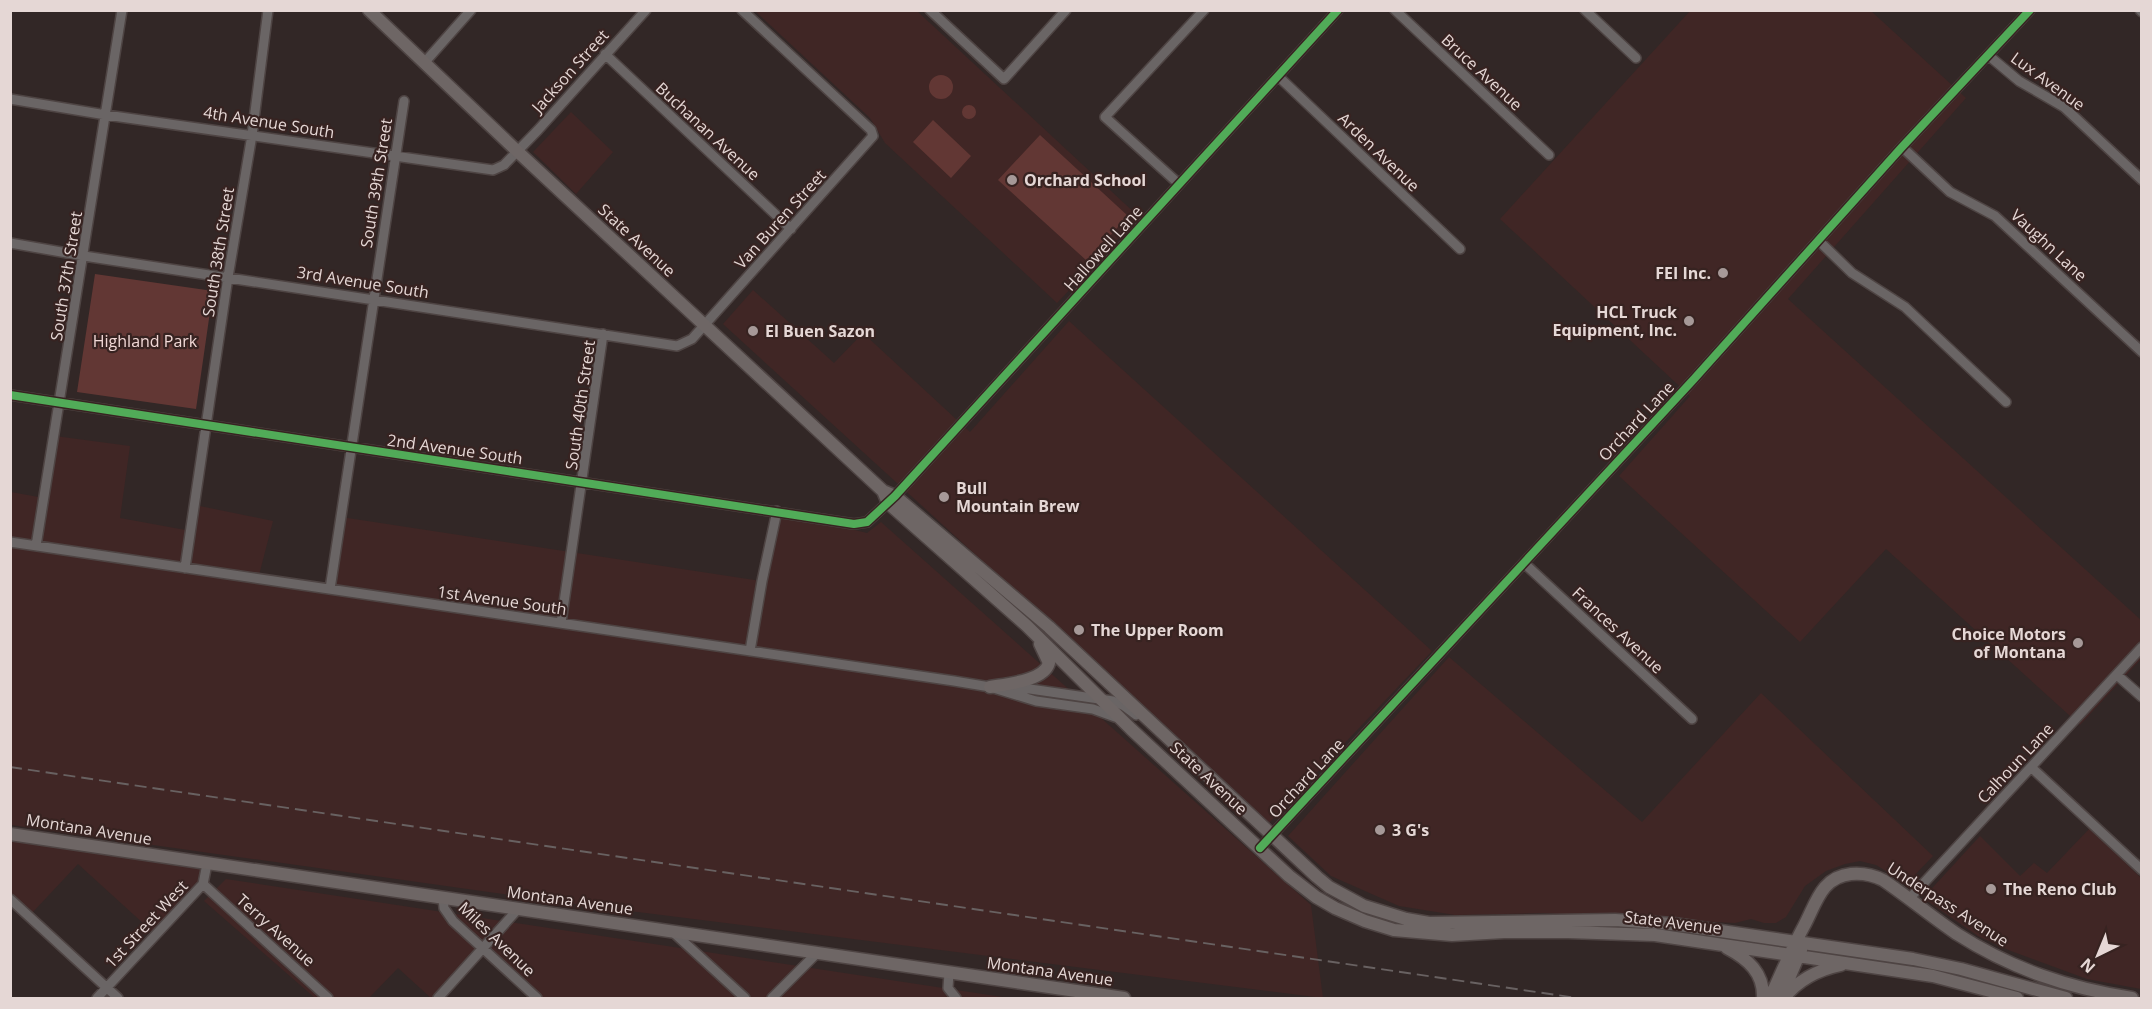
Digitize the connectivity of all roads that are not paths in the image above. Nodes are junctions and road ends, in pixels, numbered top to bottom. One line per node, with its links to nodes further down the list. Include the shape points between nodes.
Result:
1 (122, 10): 21 (street, South 37th Street)
2 (268, 10): 22 (street, South 38th Street)
3 (369, 10): 17 (main road, State Avenue)
4 (471, 10): 17 (street)
5 (646, 10): 14 (street, Jackson Street)
6 (742, 10): 29 (street, Van Buren Street, via 873,136)
7 (930, 10): 8 (street, via 1004,78)
8 (1066, 10)
9 (1204, 10): 28 (street, via 1105,117)
10 (1338, 10): 18 (street, Hallowell Lane)
11 (1395, 10): 25 (street, Bruce Avenue)
12 (1586, 10): 16 (street)
13 (2030, 10): 15 (street, Orchard Lane)
14 (605, 54): 24 (street, Jackson Street); 29 (street, Buchanan Avenue)
15 (1988, 55): 23 (street, Orchard Lane); 27 (street, Lux Avenue, via 2019,81 2064,108)
16 (1636, 58)
17 (425, 62): 24 (main road, State Avenue)
18 (1278, 76): 28 (street, Hallowell Lane); 32 (street, Arden Avenue)
19 (10, 99): 21 (street, 4th Avenue South)
20 (404, 101): 26 (street, South 39th Street)
21 (106, 115): 22 (street, 4th Avenue South); 33 (street, South 37th Street)
22 (252, 135): 26 (street, 4th Avenue South); 34 (street, South 38th Street)
23 (1902, 147): 30 (street, Orchard Lane); 38 (street, Vaughn Lane, via 1950,192 1995,216)
24 (517, 151): 26 (street, 4th Avenue South, via 493,170); 36 (main road, State Avenue)
25 (1549, 155)
26 (395, 156): 35 (street, South 39th Street)
27 (2142, 180)
28 (1179, 184): 45 (street, Hallowell Lane)
29 (791, 229): 36 (street, Van Buren Street)
30 (1820, 241): 41 (street, via 1852,273 1905,308); 49 (street, Orchard Lane)
31 (10, 243): 33 (street, 3rd Avenue South)
32 (1460, 249)
33 (84, 256): 34 (street, 3rd Avenue South); 40 (street, South 37th Street)
34 (228, 277): 35 (street, 3rd Avenue South); 42 (street, South 38th Street)
35 (374, 299): 37 (street, 3rd Avenue South); 43 (street, South 39th Street)
36 (704, 325): 37 (street, 3rd Avenue South, via 692,339 677,346); 45 (main road, State Avenue)
37 (603, 334): 44 (street, South 40th Street)
38 (2142, 352)
39 (10, 395): 40 (street, 2nd Avenue South)
40 (61, 402): 42 (street, 2nd Avenue South); 48 (street, South 37th Street)
41 (2006, 402)
42 (207, 426): 43 (street, 2nd Avenue South); 50 (street, South 38th Street)
43 (351, 447): 44 (street, 2nd Avenue South); 51 (street, South 39th Street)
44 (583, 482): 46 (street, 2nd Avenue South); 52 (street, South 40th Street)
45 (889, 497): 46 (street, 2nd Avenue South, via 867,522 854,524); 53 (main road, State Avenue); 63 (main road, State Avenue, via 1049,627)
46 (777, 511): 55 (street)
47 (10, 542): 48 (street, 1st Avenue South)
48 (36, 546): 50 (street, 1st Avenue South)
49 (1524, 563): 60 (street, Frances Avenue); 65 (street, Orchard Lane)
50 (185, 568): 51 (street, 1st Avenue South)
51 (330, 589): 52 (street, 1st Avenue South)
52 (561, 623): 55 (street, 1st Avenue South)
53 (1027, 626): 57 (main road, via 1047,657 1048,667 1036,677); 59 (main road, State Avenue)
54 (2142, 647): 56 (street, Calhoun Lane)
55 (750, 651): 57 (street, 1st Avenue South)
56 (2116, 675): 58 (street); 62 (street, Calhoun Lane)
57 (990, 687): 59 (street, 1st Avenue South); 61 (street, 1st Avenue South, via 1036,701 1099,711)
58 (2142, 698)
59 (1101, 699): 61 (main road, State Avenue); 63 (street, 1st Avenue South, via 1124,706)
60 (1692, 719)
61 (1126, 723): 66 (main road, State Avenue)
62 (2032, 768): 68 (street); 72 (street, Calhoun Lane)
63 (1207, 775): 65 (main road, State Avenue)
64 (10, 834): 67 (main road, Montana Avenue)
65 (1272, 836): 66 (street, Orchard Lane); 75 (main road, State Avenue, via 1329,887 1364,906 1406,919 1449,924 1635,921)
66 (1260, 848): 76 (main road, State Avenue, via 1322,900 1353,917 1394,930 1452,935 1614,932)
67 (207, 864): 69 (street, 1st Street West); 70 (main road, Montana Avenue)
68 (2142, 870)
69 (203, 884): 82 (street, 1st Street West); 86 (street, Terry Avenue)
70 (443, 898): 73 (main road, Montana Avenue); 77 (street, Miles Avenue, via 447,915)
71 (10, 899): 82 (street)
72 (1909, 899): 75 (main road, Underpass Avenue, via 1878,877 1842,875 1823,888); 97 (main road, Underpass Avenue, via 2007,962 2064,984)
73 (518, 909): 74 (main road, Montana Avenue); 77 (street)
74 (674, 932): 78 (main road, Montana Avenue); 89 (street)
75 (1799, 942): 79 (main road); 96 (main road, State Avenue, via 1948,966)
76 (1715, 944): 79 (main road, State Avenue); 92 (main road, via 1751,964 1760,978)
77 (483, 949): 87 (street); 88 (street, Miles Avenue)
78 (817, 953): 81 (main road, Montana Avenue); 90 (street)
79 (1794, 955): 80 (main road, State Avenue); 93 (main road); 94 (main road)
80 (1852, 963): 94 (main road, via 1809,976); 95 (main road, State Avenue, via 1933,976)
81 (949, 973): 83 (main road, Montana Avenue); 91 (street, via 948,988)
82 (107, 988): 84 (street, 1st Street West); 85 (street)
83 (1117, 998)
84 (98, 999)
85 (118, 999)
86 (328, 999)
87 (438, 999)
88 (537, 999)
89 (745, 999)
90 (772, 999)
91 (956, 999)
92 (1763, 999)
93 (1770, 999)
94 (1782, 999)
95 (2017, 999)
96 (2066, 999)
97 (2132, 999)

